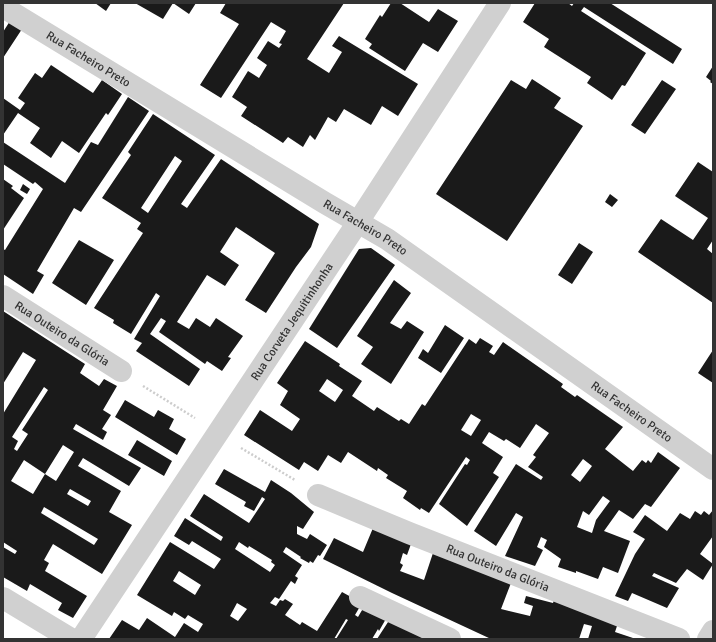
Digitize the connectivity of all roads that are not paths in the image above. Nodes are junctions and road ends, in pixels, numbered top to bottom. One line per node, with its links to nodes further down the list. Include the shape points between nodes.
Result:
1 (500, 3): 3 (street, Rua Corveta Jequitinhonha)
2 (3, 7): 3 (street, Rua Facheiro Preto)
3 (358, 222): 6 (street, Rua Facheiro Preto, via 387,239); 12 (street, Rua Corveta Jequitinhonha)
4 (3, 296): 5 (street, Rua Outeiro da Glória)
5 (121, 371)
6 (713, 469)
7 (318, 495): 14 (street, Rua Outeiro da Glória)
8 (360, 597): 13 (street)
9 (3, 598): 11 (street)
10 (713, 631): 15 (street)
11 (71, 639)
12 (81, 639)
13 (450, 639)
14 (679, 639)
15 (708, 639)

